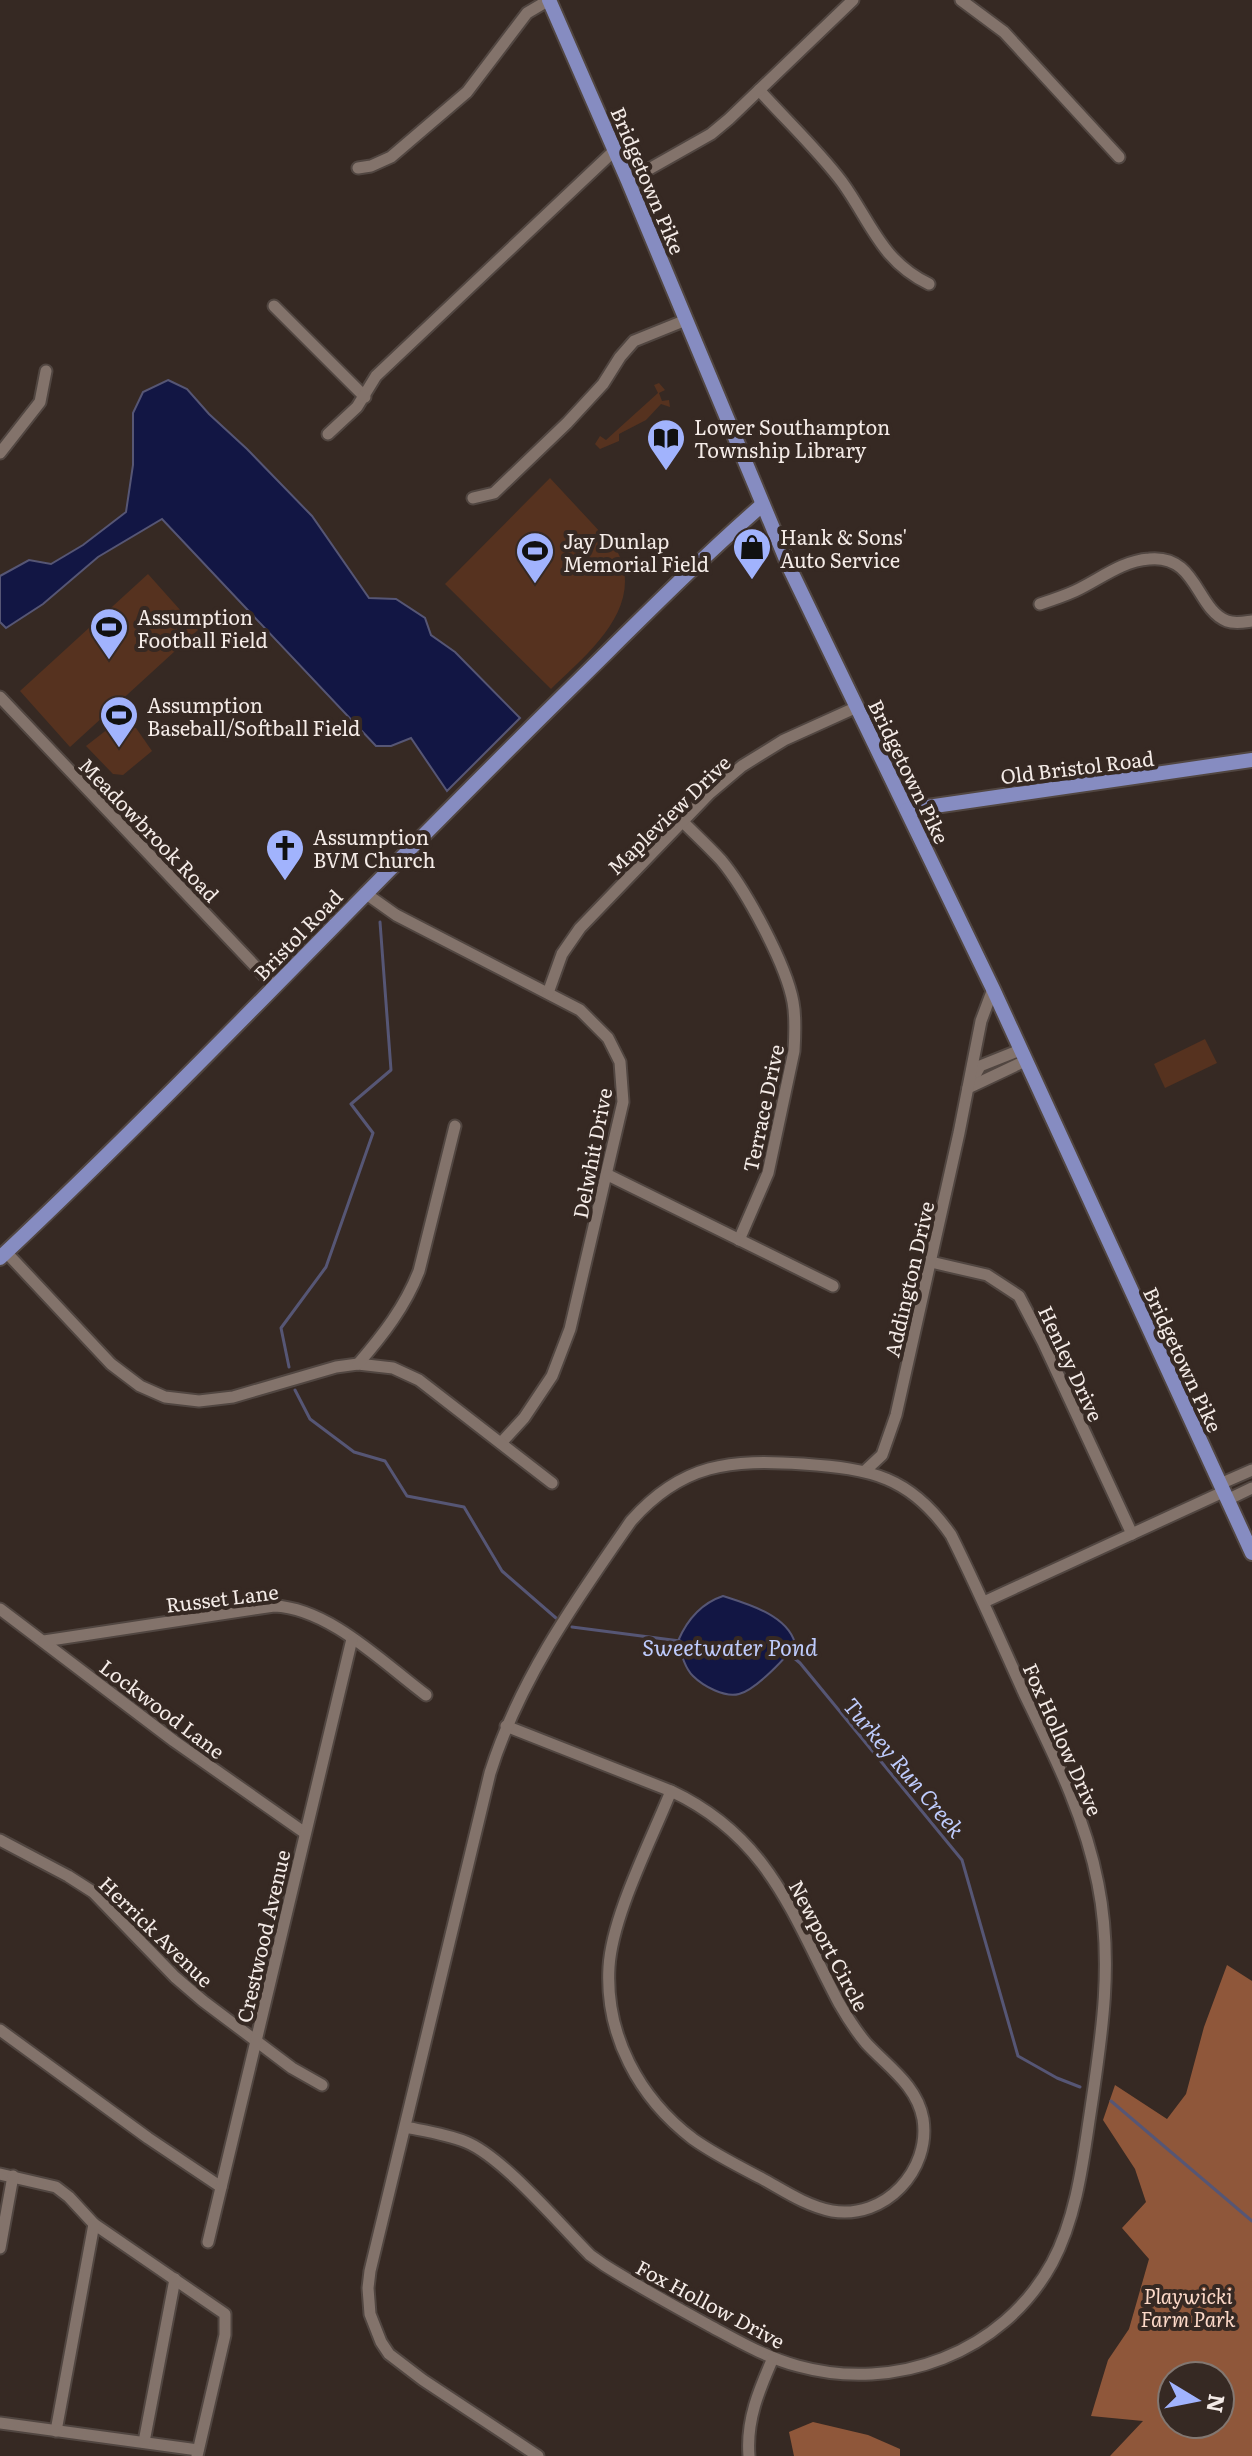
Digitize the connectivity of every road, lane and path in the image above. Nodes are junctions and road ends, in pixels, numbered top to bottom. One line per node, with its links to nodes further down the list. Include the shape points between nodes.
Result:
1 (549, 0): 5 (main road, Bridgetown Pike); 7 (street, via 527,13 467,92 391,157)
2 (853, 0): 4 (street)
3 (961, 0): 6 (street, via 1004,32)
4 (759, 90): 8 (street, via 711,134); 9 (street, via 841,180 893,261)
5 (615, 150): 8 (main road, Bridgetown Pike); 13 (street, via 376,376)
6 (1119, 157)
7 (358, 168)
8 (628, 181): 11 (main road, Bridgetown Pike)
9 (929, 284)
10 (274, 306): 13 (street)
11 (686, 320): 16 (street, via 634,341 603,384 556,433 494,493); 17 (main road, Bridgetown Pike)
12 (46, 371): 15 (street, via 40,402)
13 (365, 397): 14 (street)
14 (328, 434)
15 (0, 453)
16 (473, 498)
17 (762, 505): 21 (main road, Bridgetown Pike); 25 (main road, Bristol Road)
18 (1040, 604): 19 (street, via 1136,561 1160,559 1188,574 1220,617)
19 (1252, 621)
20 (0, 697): 26 (street, Meadowbrook Road)
21 (857, 707): 23 (main road, Bridgetown Pike); 24 (street, Mapleview Drive, via 742,766)
22 (1252, 760): 23 (main road, Old Bristol Road)
23 (907, 810): 27 (main road, Bridgetown Pike)
24 (682, 821): 28 (street, Mapleview Drive, via 573,936); 33 (street, Terrace Drive, via 740,886 786,976 793,1002 794,1051 768,1173)
25 (365, 893): 26 (main road, Bristol Road); 28 (street, Delwhit Drive, via 396,915)
26 (274, 986): 34 (main road, Bristol Road)
27 (993, 989): 29 (main road, Bridgetown Pike); 30 (street, Addington Drive)
28 (548, 993): 32 (street, Delwhit Drive, via 591,1018 620,1062 623,1102)
29 (1022, 1055): 30 (street, via 980,1066); 43 (main road, Bridgetown Pike)
30 (968, 1088): 35 (street, Addington Drive)
31 (455, 1126): 37 (street, via 419,1271 410,1293)
32 (608, 1175): 33 (street); 38 (street, Delwhit Drive, via 559,1361 534,1404)
33 (739, 1240): 36 (street)
34 (3, 1255): 37 (street, via 111,1364 165,1397 233,1397)
35 (931, 1262): 39 (street, Addington Drive, via 896,1415 882,1455); 44 (street, Henley Drive, via 987,1275 1019,1296)
36 (833, 1286)
37 (358, 1364): 38 (street, via 393,1368 419,1380)
38 (501, 1443): 41 (street)
39 (866, 1470): 46 (street, Fox Hollow Drive, via 902,1487 941,1521); 51 (street, Fox Hollow Drive, via 730,1463 699,1471 661,1491 631,1521 609,1554 538,1662)
40 (1252, 1470): 43 (street)
41 (552, 1483)
42 (1252, 1488): 43 (street)
43 (1223, 1492): 44 (street); 45 (main road, Bridgetown Pike)
44 (1132, 1534): 46 (street)
45 (1252, 1553)
46 (984, 1602): 65 (street, Fox Hollow Drive, via 1075,1804 1103,1912 1104,2016 1074,2205 1042,2278 993,2330 962,2351 915,2369 859,2376)
47 (0, 1609): 49 (street, Lockwood Lane)
48 (352, 1639): 49 (street, Russet Lane, via 312,1613 274,1606); 50 (street, Russet Lane); 53 (street, Crestwood Avenue)
49 (44, 1641): 53 (street, Lockwood Lane)
50 (426, 1695)
51 (506, 1726): 52 (street, Newport Circle); 58 (street, Fox Hollow Drive, via 490,1773)
52 (671, 1791): 52 (street, Newport Circle, via 610,1957 611,2012 626,2058 661,2111 715,2153 819,2208 853,2211 878,2204 908,2180 920,2157 924,2135 916,2098 843,2011 761,1860 714,1816)
53 (305, 1833): 56 (street, Crestwood Avenue)
54 (0, 1840): 56 (street, Herrick Avenue, via 93,1892 175,1977)
55 (0, 2030): 60 (street)
56 (256, 2041): 57 (street, Herrick Avenue); 60 (street, Crestwood Avenue)
57 (322, 2085)
58 (405, 2127): 65 (street, Fox Hollow Drive, via 475,2146 604,2265); 70 (street, via 370,2271 373,2326 399,2363)
59 (6, 2175): 61 (street, via 56,2187); 63 (street)
60 (221, 2187): 62 (street, Crestwood Avenue)
61 (94, 2224): 64 (street); 67 (street)
62 (208, 2242)
63 (0, 2248)
64 (175, 2279): 68 (street); 69 (street, via 227,2317)
65 (773, 2358): 71 (street, via 753,2408)
66 (0, 2423): 67 (street)
67 (56, 2431): 68 (street)
68 (144, 2442): 69 (street)
69 (198, 2453)
70 (538, 2456)
71 (749, 2456)

